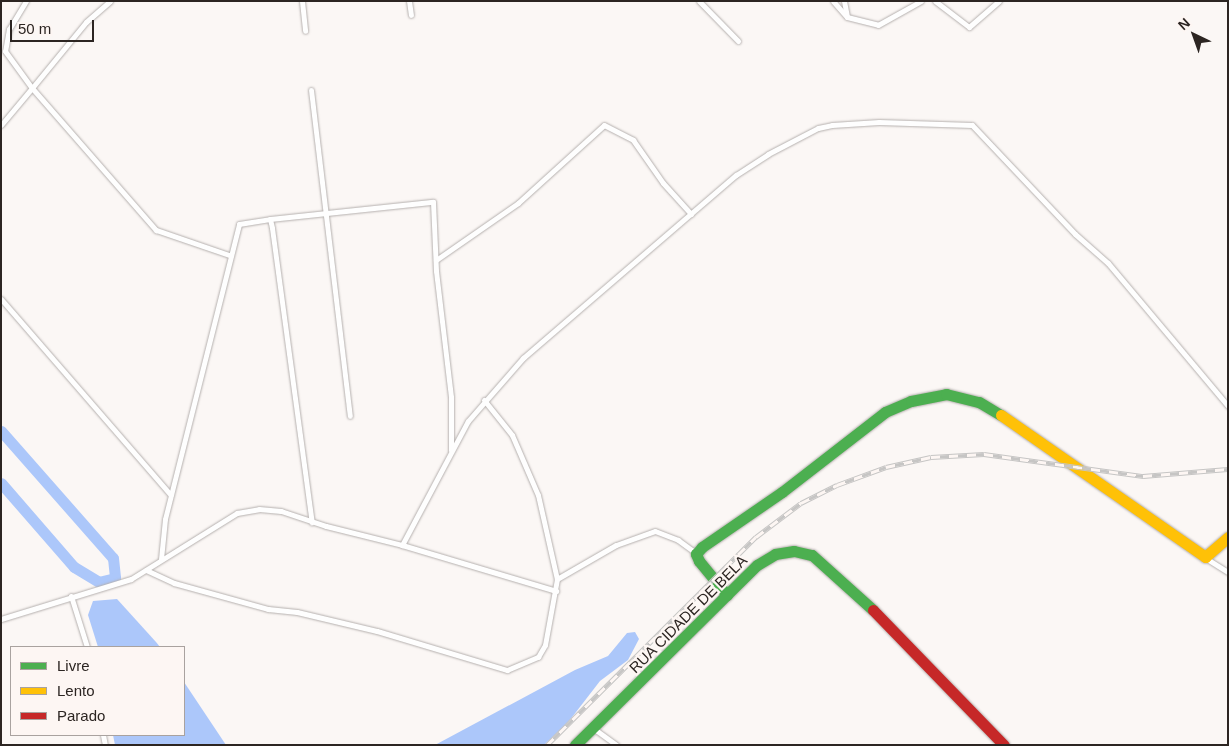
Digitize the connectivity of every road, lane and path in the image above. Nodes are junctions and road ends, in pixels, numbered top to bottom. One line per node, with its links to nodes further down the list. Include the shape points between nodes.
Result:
1 (26, 1): 15 (lane, via 9,29 5,51)
2 (110, 1): 15 (lane, via 86,22)
3 (302, 1): 13 (lane)
4 (409, 1): 11 (lane)
5 (699, 1): 14 (lane)
6 (833, 1): 12 (lane)
7 (844, 1): 12 (lane)
8 (921, 1): 12 (lane, via 878,25)
9 (935, 1): 10 (lane, via 969,26)
10 (999, 1)
11 (411, 15)
12 (847, 17)
13 (305, 31)
14 (738, 42)
15 (32, 88): 17 (lane); 21 (lane, via 156,230)
16 (311, 90): 18 (lane)
17 (1, 125)
18 (324, 213): 20 (lane); 22 (lane, via 432,202); 26 (lane)
19 (691, 214): 22 (lane, via 663,183 633,140 604,126 518,203); 24 (lane, via 562,322); 25 (lane, via 751,165 818,128 879,122 972,125 1075,234 1108,263)
20 (270, 219): 21 (lane, via 239,224); 29 (lane)
21 (229, 254): 28 (lane, via 216,324)
22 (436, 260): 27 (lane, via 451,397)
23 (1, 299): 28 (lane)
24 (484, 400): 27 (lane, via 468,420); 37 (lane, via 512,435 538,495)
25 (1228, 406)
26 (350, 416)
27 (450, 454): 31 (lane)
28 (170, 495): 34 (lane)
29 (312, 522): 31 (lane); 34 (lane, via 281,510 237,513)
30 (1228, 538): 33 (street)
31 (402, 545): 38 (lane)
32 (696, 554): 33 (street, via 886,412 911,401 946,394 979,402 999,413); 37 (lane, via 665,532 655,531 616,545); 39 (street)
33 (1205, 558): 36 (lane)
34 (161, 559): 35 (lane)
35 (146, 570): 38 (lane, via 174,583 268,609 297,612 377,631 507,670 538,657 546,645); 40 (lane, via 131,579)
36 (1228, 572)
37 (557, 579): 38 (lane)
38 (556, 591)
39 (727, 595): 43 (street, RUA CIDADE DE BELA); 46 (street, RUA CIDADE DE BELA, via 757,565 775,554 794,551 812,555 898,633)
40 (71, 596): 41 (lane); 42 (lane)
41 (1, 619)
42 (86, 646)
43 (593, 728): 44 (street, RUA CIDADE DE BELA); 45 (lane)
44 (575, 745)
45 (616, 745)
46 (1004, 745)

